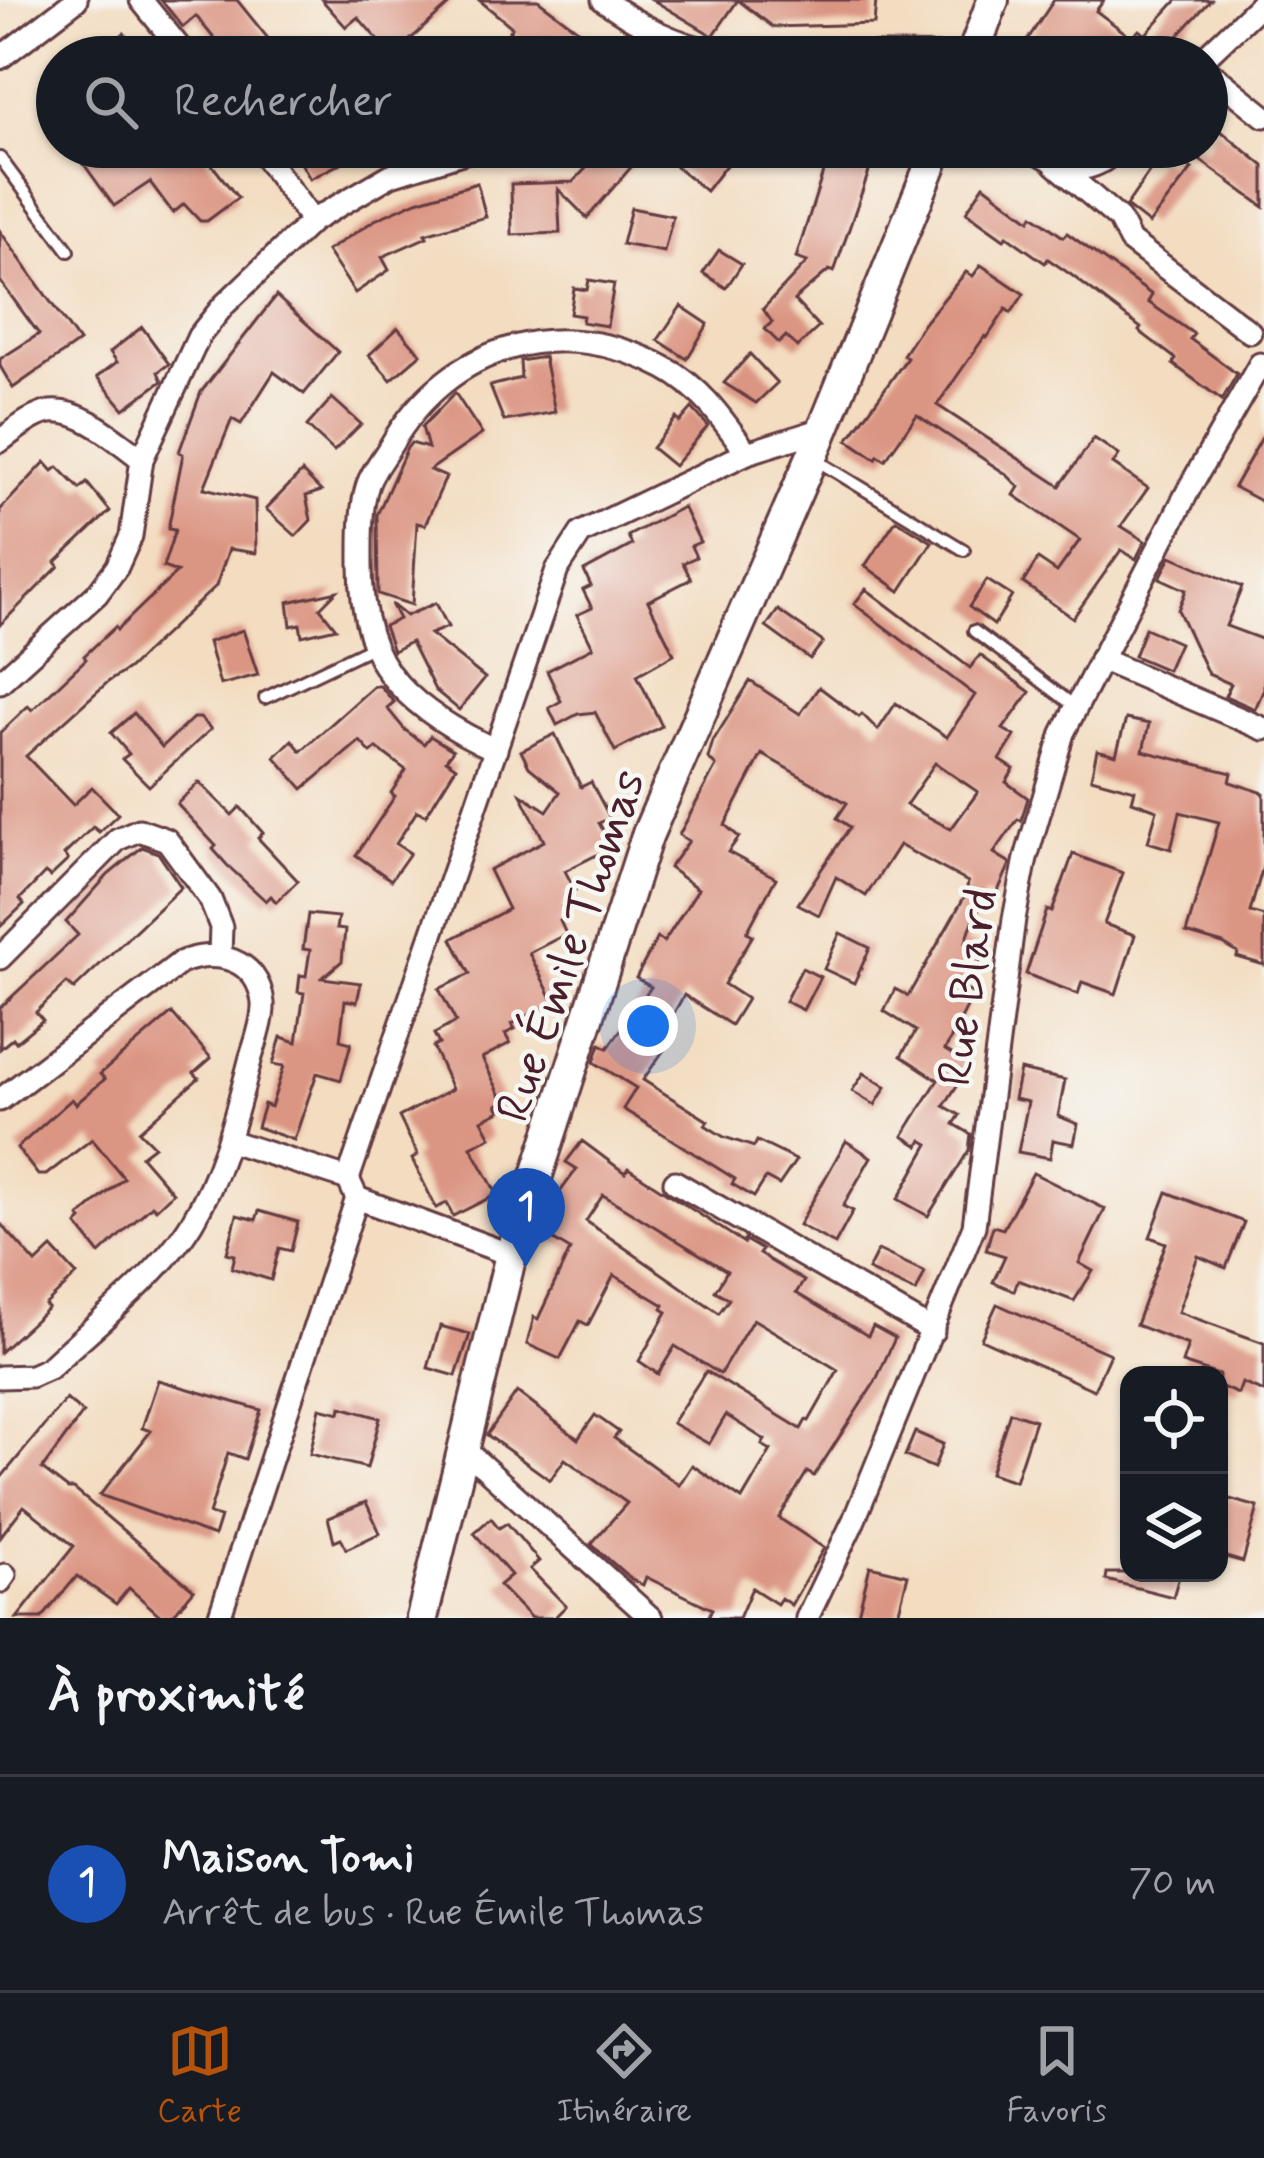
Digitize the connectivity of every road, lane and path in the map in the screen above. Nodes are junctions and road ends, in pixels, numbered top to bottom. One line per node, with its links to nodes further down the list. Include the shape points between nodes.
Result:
1 (76, 0): 10 (street)
2 (141, 0): 6 (street)
3 (603, 0): 7 (street)
4 (993, 0): 8 (street)
5 (1264, 1): 9 (street)
6 (170, 36)
7 (662, 36)
8 (980, 36)
9 (1227, 36)
10 (0, 58)
11 (1228, 87): 12 (street)
12 (1264, 116)
13 (0, 158): 19 (lane)
14 (273, 168): 18 (street)
15 (415, 168): 18 (street)
16 (929, 168): 23 (street, Rue Émile Thomas)
17 (1060, 168): 20 (street, via 1119,219 1130,241)
18 (312, 221): 25 (street, via 200,336)
19 (69, 251)
20 (1250, 332)
21 (1260, 364): 29 (street, Rue Blard)
22 (0, 441): 25 (street, via 52,412 98,428)
23 (818, 443): 24 (street); 26 (lane); 41 (street, Rue Émile Thomas, via 647,836)
24 (747, 452): 28 (street, via 683,381 617,347 559,338 499,350 449,376 405,420 367,485 361,593); 34 (street, via 581,533 568,548)
25 (142, 459): 30 (street, via 131,536 117,567)
26 (964, 550)
27 (974, 631): 32 (lane)
28 (374, 646): 31 (lane); 34 (street, via 396,683)
29 (1100, 659): 32 (street, Rue Blard); 33 (street)
30 (0, 682)
31 (265, 698)
32 (1076, 707): 42 (street, Rue Blard, via 1018,898 974,1226)
33 (1264, 729)
34 (496, 750): 40 (street)
35 (220, 954): 36 (street, via 210,899 167,840 139,830 118,839); 37 (street, via 180,963); 38 (street, via 254,978 263,1004)
36 (0, 958)
37 (0, 1100)
38 (230, 1141): 40 (street); 43 (street, via 191,1224 166,1256 50,1368)
39 (675, 1183): 42 (street)
40 (352, 1189): 41 (street); 45 (street)
41 (511, 1255): 44 (street, Rue Émile Thomas)
42 (933, 1331): 48 (street, Rue Blard)
43 (0, 1377)
44 (465, 1450): 46 (street, Rue Émile Thomas); 47 (street)
45 (219, 1618)
46 (422, 1618)
47 (651, 1618)
48 (807, 1618)

